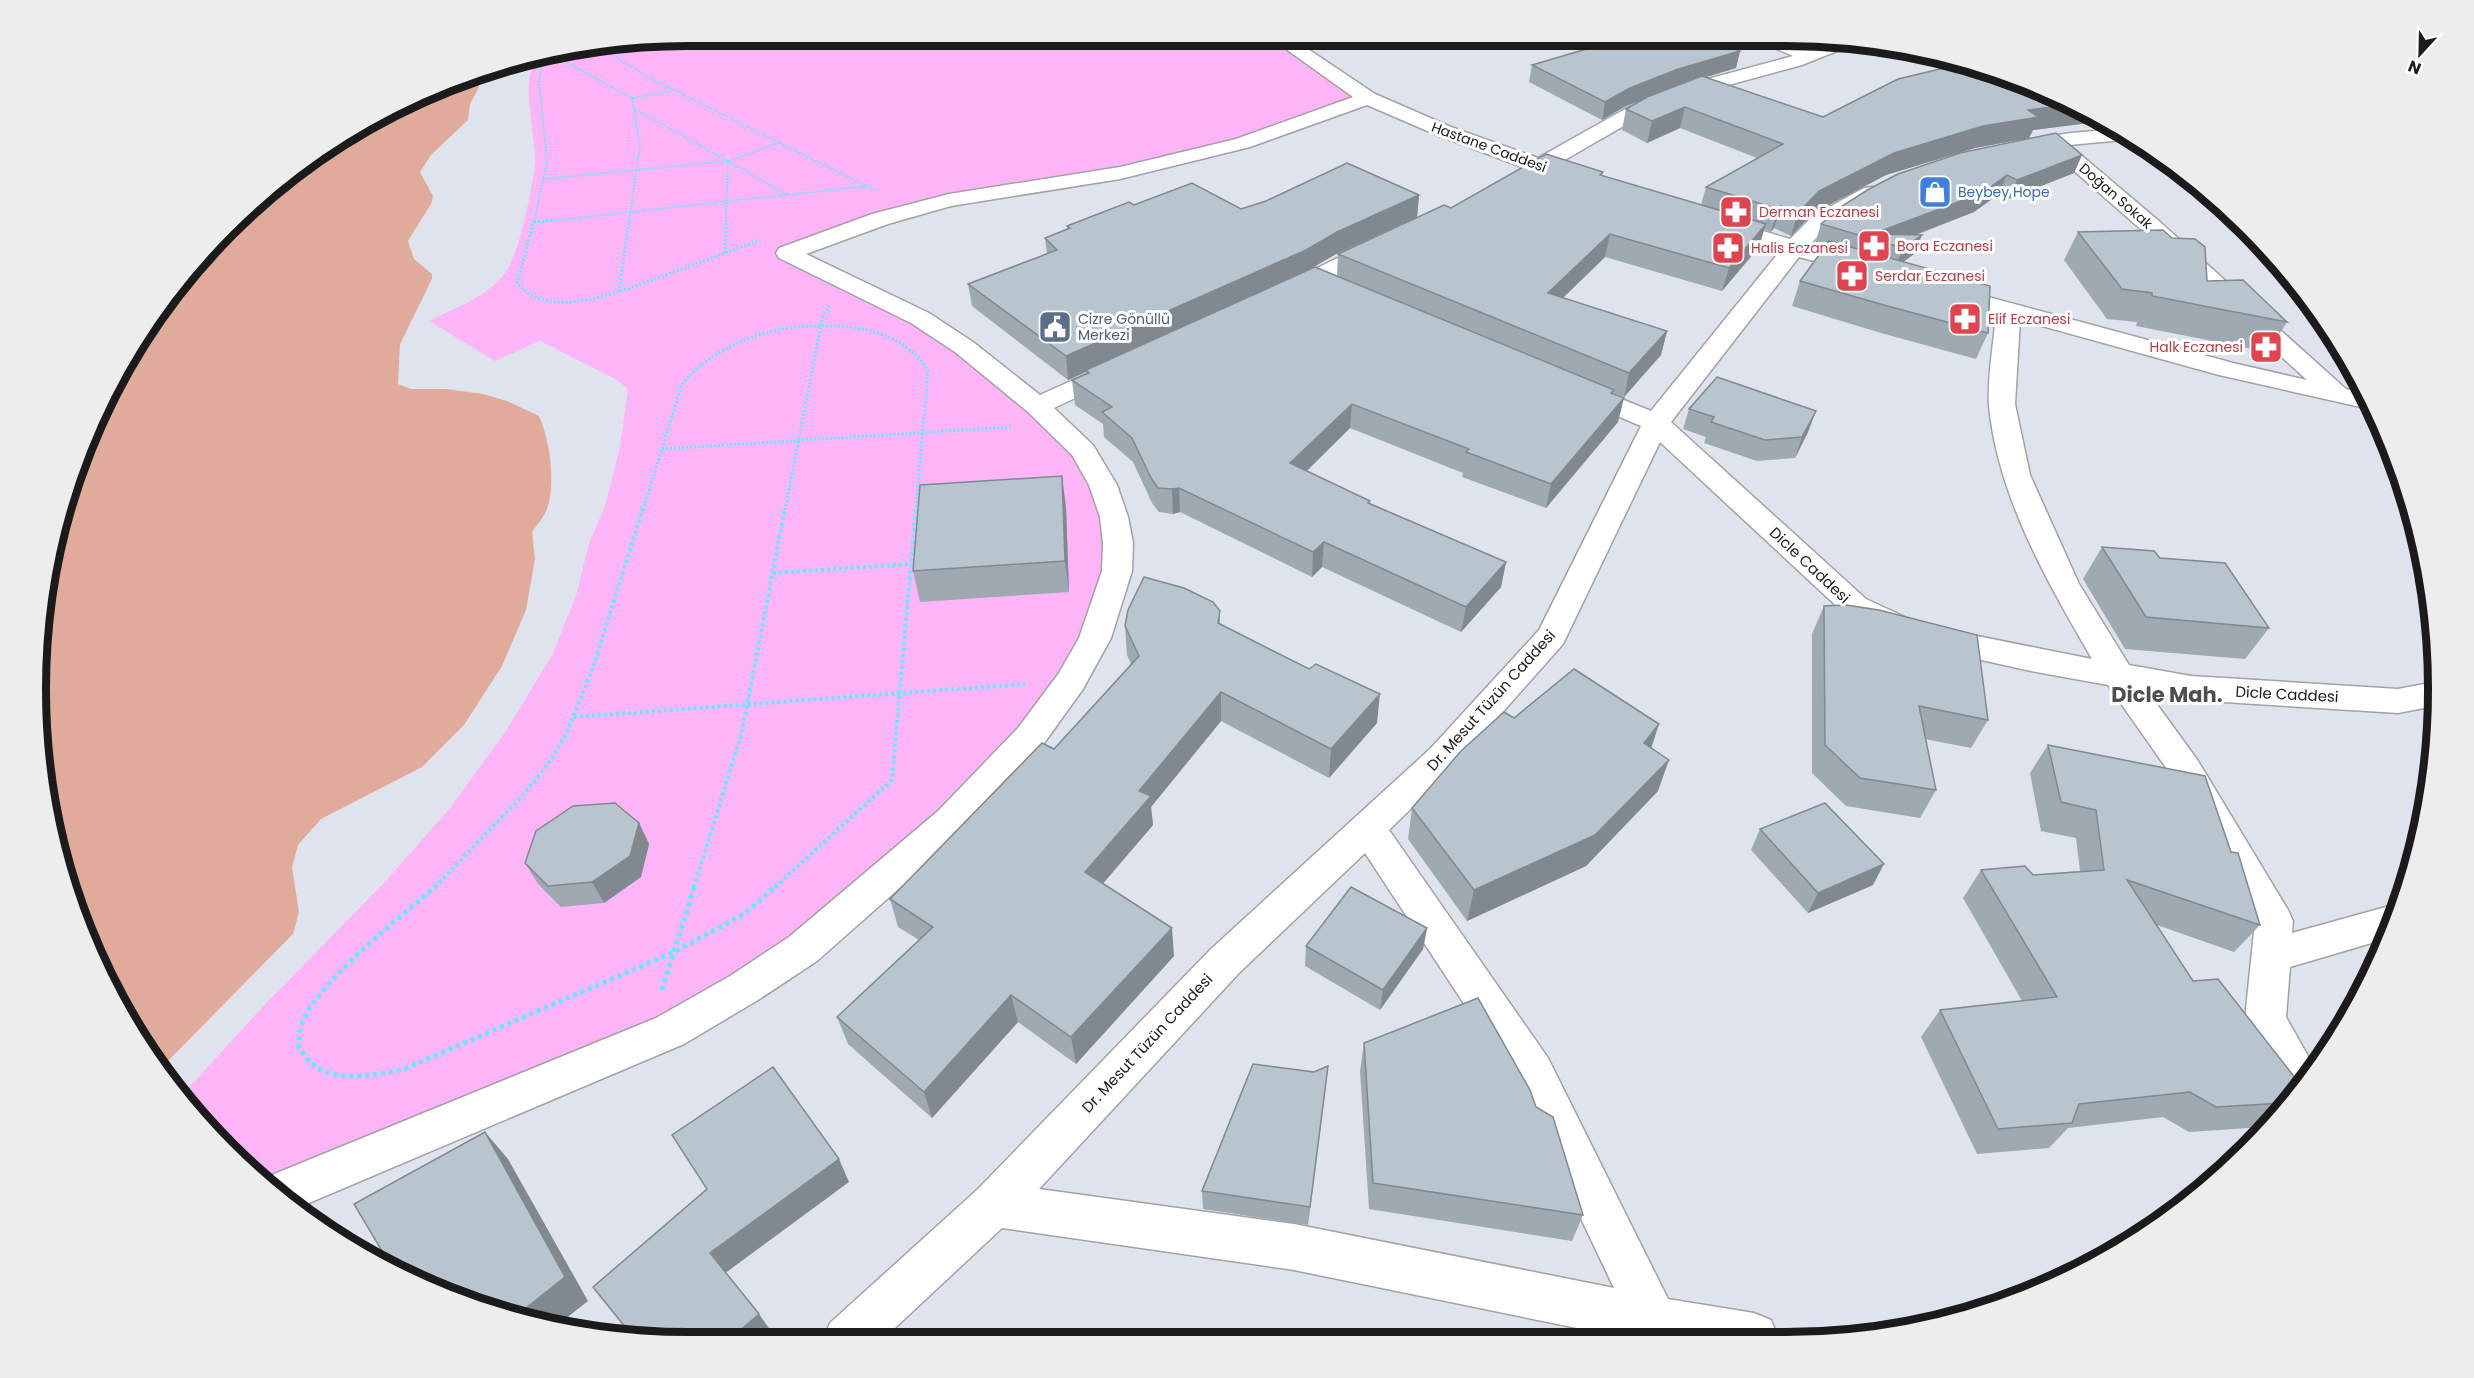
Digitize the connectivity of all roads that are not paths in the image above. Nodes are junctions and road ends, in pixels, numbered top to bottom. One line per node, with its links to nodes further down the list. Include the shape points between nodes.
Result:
1 (1291, 46): 5 (street, Hastane Caddesi)
2 (1784, 46): 4 (street)
3 (1831, 48): 4 (street)
4 (1808, 57): 9 (street, via 1696,88 1634,112)
5 (1368, 98): 9 (street, Hastane Caddesi, via 1444,131); 26 (street, via 1244,142 1120,173 949,200 787,253 920,318 964,347)
6 (2112, 136): 7 (street)
7 (2053, 142): 8 (street); 24 (street, Doğan Sokak)
8 (2005, 150)
9 (1539, 165): 11 (street, Hastane Caddesi); 12 (street)
10 (1894, 181): 15 (street, Dr. Mesut Tüzün Caddesi, via 1821,221)
11 (1593, 185)
12 (1507, 186)
13 (1704, 220): 15 (street)
14 (1399, 236): 17 (street)
15 (1794, 248): 16 (street); 27 (street, Dr. Mesut Tüzün Caddesi)
16 (1839, 261)
17 (1314, 279): 19 (street); 20 (street)
18 (1930, 288): 21 (street)
19 (1346, 292)
20 (1272, 298)
21 (2008, 310): 24 (street); 28 (street, via 2002,404 2016,475 2064,584)
22 (1133, 362): 26 (street)
23 (1559, 381): 27 (street, Dicle Caddesi)
24 (2339, 396): 25 (street)
25 (2358, 400)
26 (1047, 415): 34 (street, via 1083,451 1103,485 1114,517 1117,571 1095,638 1071,681 1030,737 951,821 803,949 670,1031)
27 (1656, 423): 28 (street, Dicle Caddesi, via 1855,606 1914,634); 30 (street, Dr. Mesut Tüzün Caddesi, via 1552,636 1442,758)
28 (2118, 675): 29 (street, Dicle Caddesi, via 2191,688 2398,701); 32 (street, via 2186,770 2274,921)
29 (2428, 695)
30 (1367, 827): 35 (street, Dr. Mesut Tüzün Caddesi, via 1225,961); 36 (street, via 1533,1072)
31 (2383, 924): 32 (street)
32 (2270, 956): 33 (street, via 2265,1019)
33 (2297, 1077)
34 (287, 1190)
35 (994, 1205): 36 (street, via 1294,1247); 37 (street, Dr. Mesut Tüzün Caddesi)
36 (1657, 1329): 38 (street)
37 (857, 1332)
38 (1693, 1332)

